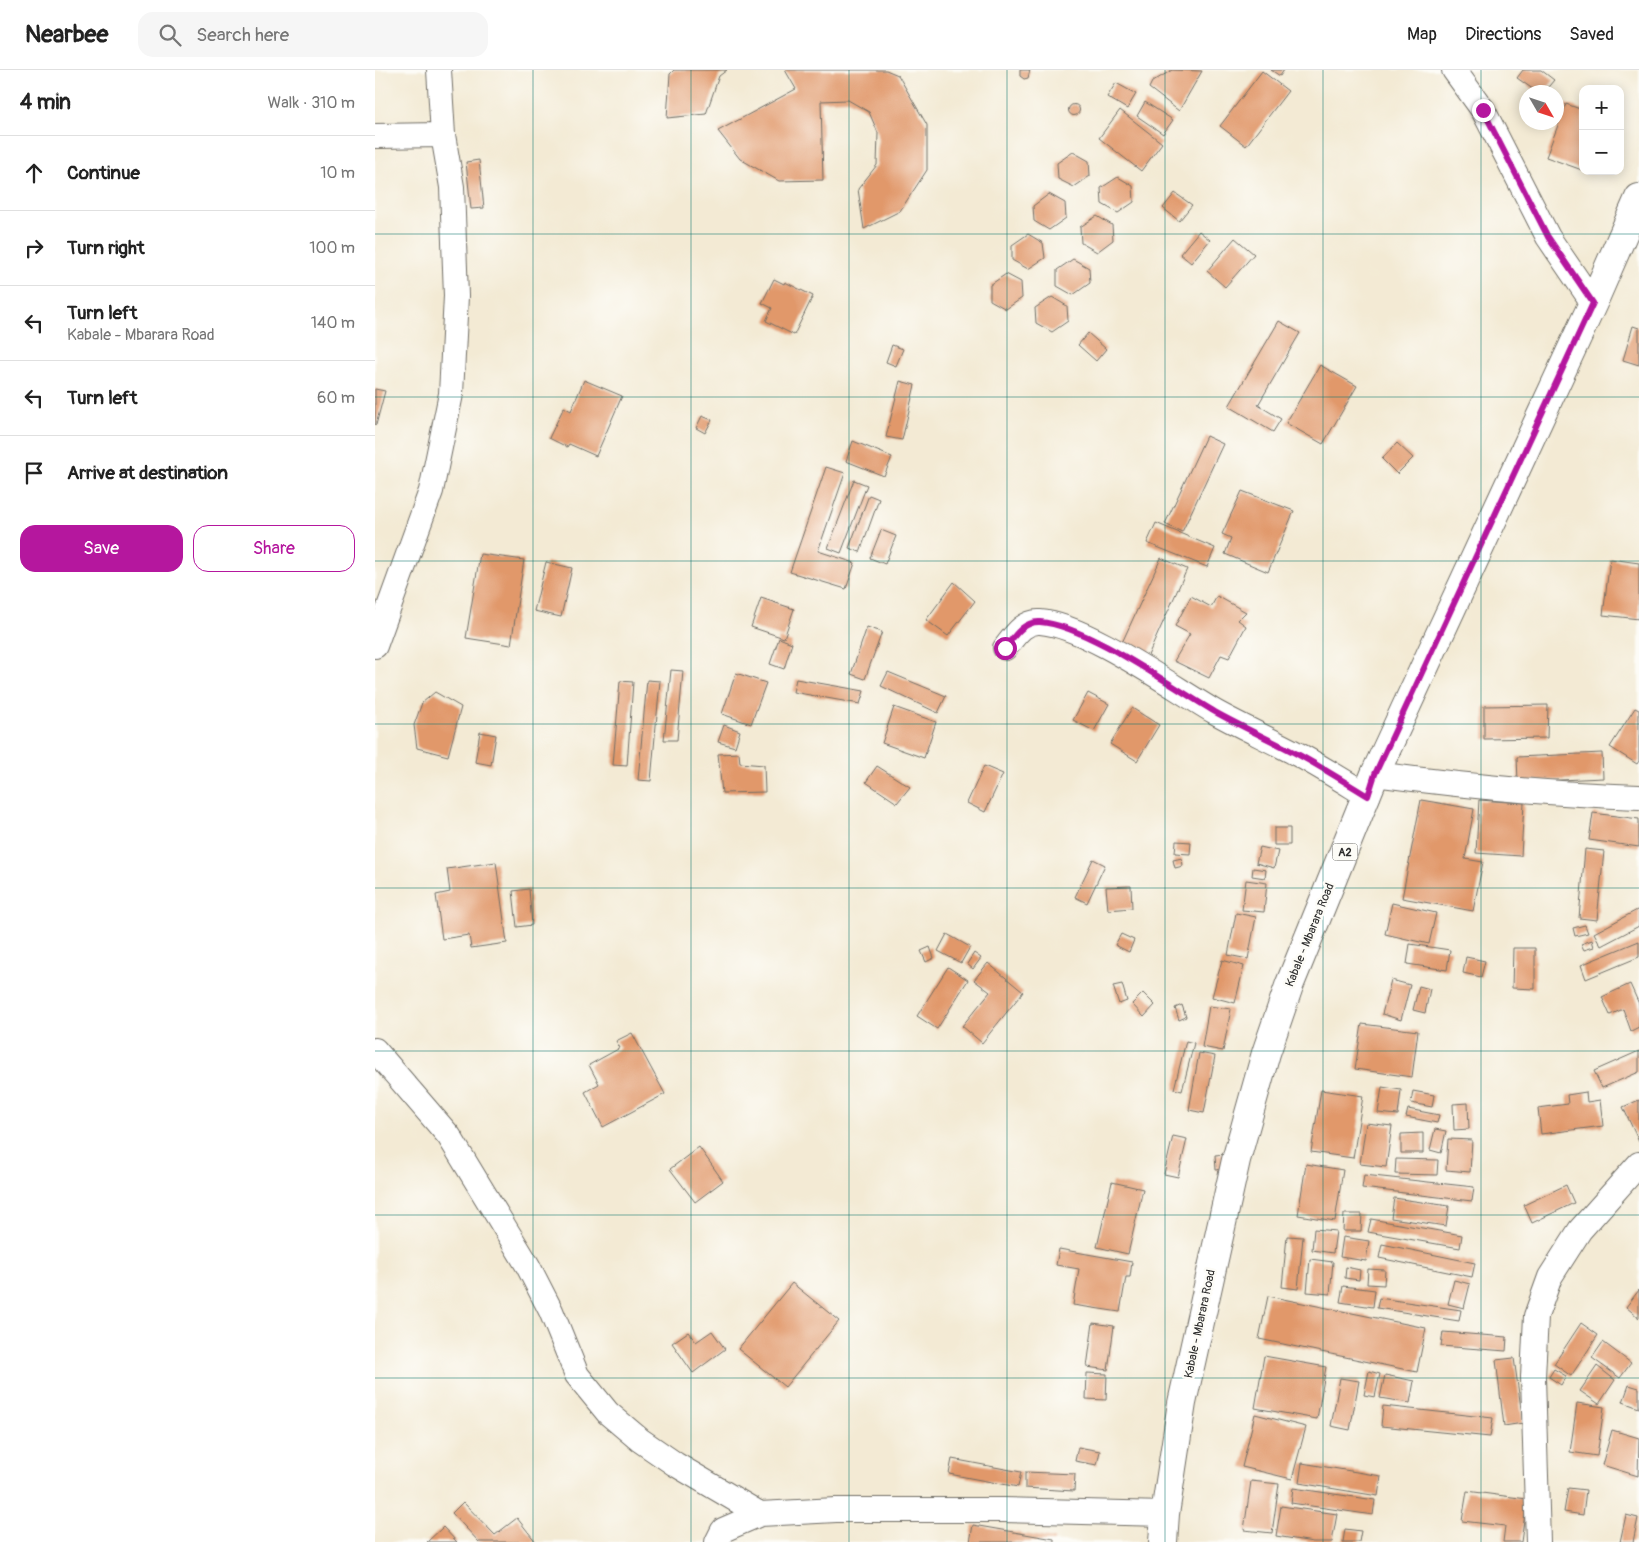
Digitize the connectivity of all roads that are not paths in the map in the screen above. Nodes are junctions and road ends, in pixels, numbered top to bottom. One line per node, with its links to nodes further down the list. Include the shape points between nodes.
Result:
1 (439, 70): 3 (street)
2 (1454, 70): 6 (street, via 1483,110 1548,237)
3 (443, 135): 4 (street); 7 (street, via 452,187 456,296 451,394 431,491)
4 (375, 136)
5 (1639, 198): 6 (main road, Kabale - Mbarara Road / A2)
6 (1593, 303): 9 (main road, Kabale - Mbarara Road / A2)
7 (375, 646)
8 (1005, 648): 9 (street, via 1028,623 1066,628 1301,756)
9 (1372, 785): 10 (street, via 1457,785); 14 (main road, Kabale - Mbarara Road / A2, via 1289,986 1238,1151 1182,1403)
10 (1639, 797)
11 (375, 1050): 13 (street, via 459,1152 528,1266 551,1311 577,1375 608,1413 675,1464)
12 (1639, 1164): 17 (street, via 1580,1230 1550,1276 1536,1316 1533,1377)
13 (760, 1514): 14 (street, via 836,1510 993,1510); 15 (street, via 723,1530)
14 (1165, 1514): 16 (main road, Kabale - Mbarara Road / A2)
15 (717, 1542)
16 (1163, 1542)
17 (1538, 1542)

